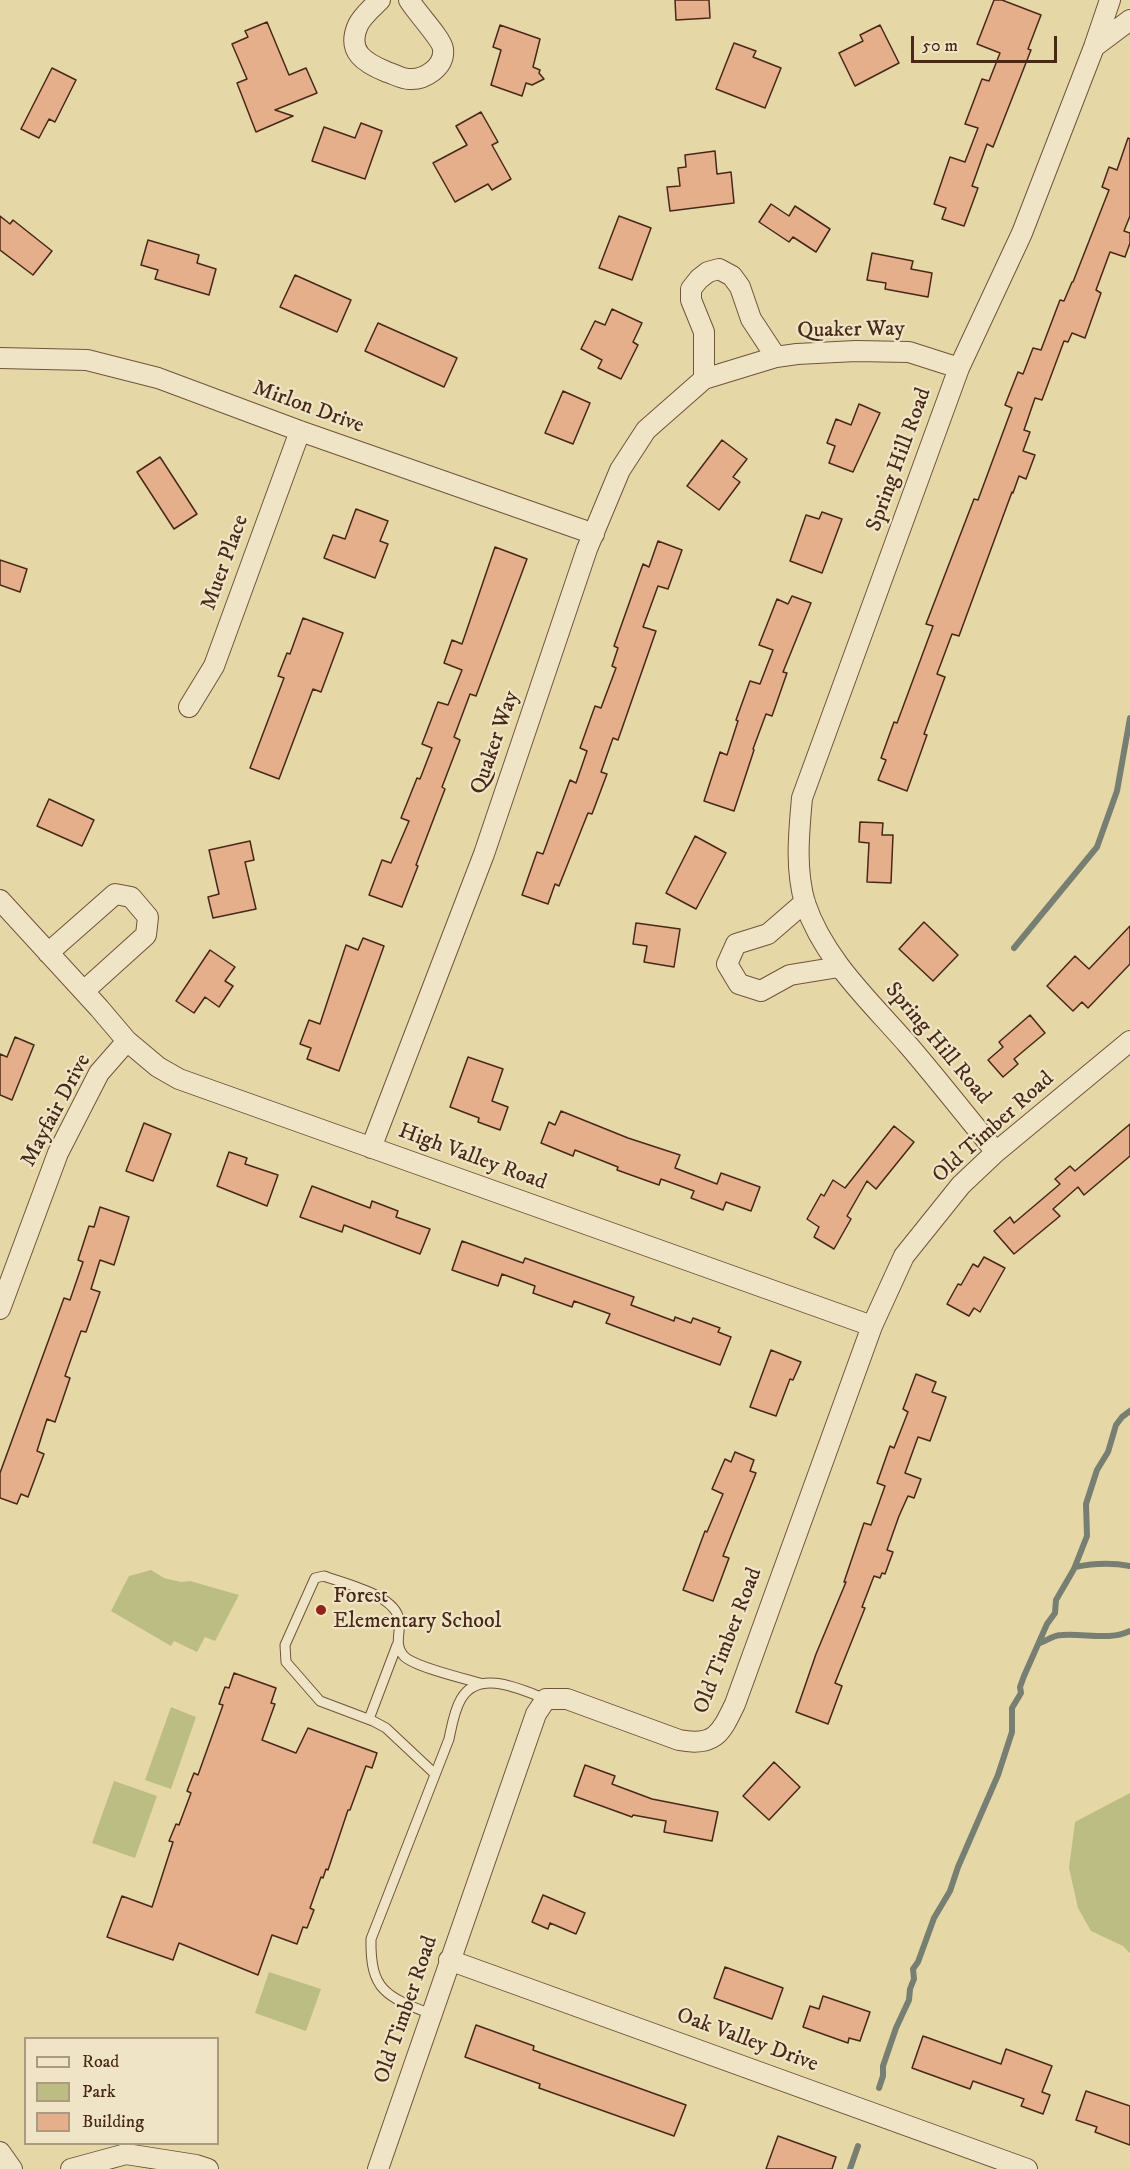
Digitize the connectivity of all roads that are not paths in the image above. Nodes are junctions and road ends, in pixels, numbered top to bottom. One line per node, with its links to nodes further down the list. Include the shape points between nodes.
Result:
1 (380, 0): 2 (street, via 357,26 355,45 367,64 407,79 431,72 440,65 444,52 442,43)
2 (409, 0)
3 (1110, 0): 5 (street, Spring Hill Road)
4 (1130, 20): 5 (street)
5 (1094, 47): 8 (street, Spring Hill Road, via 1022,233)
6 (776, 357): 8 (street, Quaker Way, via 909,352); 9 (street, Quaker Way); 9 (street, Quaker Way, via 751,319 732,276 719,270 708,272 692,289 691,300 704,332)
7 (0, 358): 10 (street, Mirlon Drive, via 87,360 123,368)
8 (959, 368): 14 (street, Spring Hill Road, via 802,798 798,840)
9 (704, 379): 11 (street, Quaker Way, via 646,430 620,470)
10 (300, 431): 11 (street, Mirlon Drive); 12 (street, Muer Place, via 214,666)
11 (594, 534): 20 (street, Quaker Way, via 484,854)
12 (189, 707)
13 (0, 900): 15 (street, High Valley Road)
14 (805, 902): 16 (street, Spring Hill Road); 16 (street, via 768,934 736,944 727,964 739,984 761,992 790,975)
15 (48, 952): 17 (street, High Valley Road); 17 (street, via 115,894 131,897 148,916 146,934)
16 (839, 967): 21 (street, Spring Hill Road)
17 (84, 991): 18 (street, High Valley Road)
18 (127, 1041): 20 (street, High Valley Road, via 158,1068 179,1079); 22 (street, Mayfair Drive, via 99,1073)
19 (1130, 1041): 21 (street, Old Timber Road)
20 (371, 1148): 24 (street, High Valley Road)
21 (996, 1152): 24 (street, Old Timber Road, via 961,1185 904,1256)
22 (8, 1262): 23 (street, Mayfair Drive)
23 (0, 1309)
24 (872, 1326): 27 (street, Old Timber Road, via 723,1728 707,1742 697,1744 567,1699)
25 (397, 1645): 26 (lane, via 404,1658); 28 (lane); 28 (lane, via 400,1623 394,1606 381,1597 324,1576 315,1578 285,1645 286,1662 320,1701)
26 (480, 1683): 27 (lane, via 500,1684); 29 (lane, via 462,1696)
27 (546, 1699): 30 (street, Old Timber Road, via 536,1714)
28 (369, 1719): 29 (lane, via 386,1728)
29 (435, 1774): 31 (lane, via 371,1939 371,1961 380,1987 397,2001)
30 (449, 1960): 31 (street, Old Timber Road); 37 (street, Oak Valley Drive)
31 (431, 2014): 36 (street, Old Timber Road)
32 (0, 2152): 33 (street)
33 (12, 2169)
34 (71, 2169): 35 (street, via 126,2154)
35 (208, 2169)
36 (378, 2169)
37 (1027, 2169)

